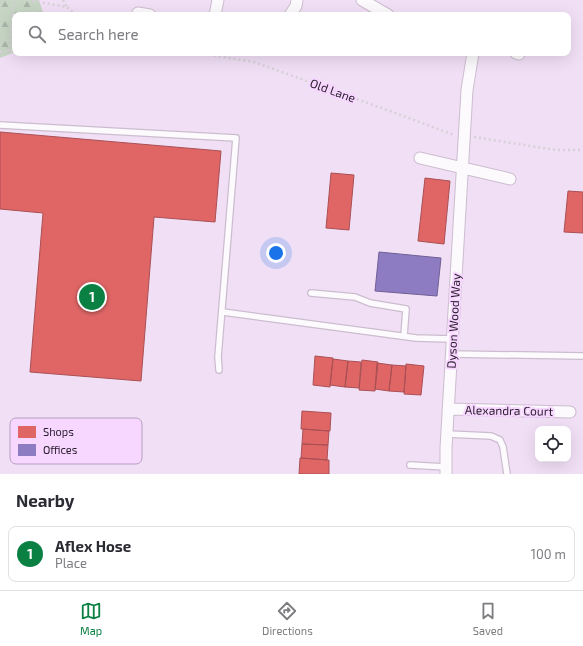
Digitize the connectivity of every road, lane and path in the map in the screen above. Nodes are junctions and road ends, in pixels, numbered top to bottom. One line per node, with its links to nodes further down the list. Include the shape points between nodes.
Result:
1 (14, 0): 8 (path)
2 (28, 0): 7 (path)
3 (63, 0): 7 (path)
4 (218, 0): 10 (street)
5 (296, 0): 11 (street)
6 (362, 0): 12 (street)
7 (67, 7): 9 (path)
8 (13, 12)
9 (73, 12)
10 (216, 12)
11 (292, 12)
12 (383, 12)
13 (12, 20): 15 (path)
14 (12, 50): 15 (path)
15 (9, 51): 16 (path)
16 (0, 52)
17 (217, 56): 20 (path, Old Lane, via 254,62 452,135)
18 (473, 56): 20 (street, Dyson Wood Way, via 467,90)
19 (0, 125): 26 (lane, via 236,138)
20 (465, 136): 21 (path, Old Lane, via 556,150); 23 (street, Dyson Wood Way)
21 (583, 150)
22 (420, 158): 23 (street)
23 (462, 168): 24 (street); 28 (street, Dyson Wood Way)
24 (510, 179)
25 (311, 293): 27 (lane, via 355,297 370,303 406,308)
26 (223, 312): 27 (lane); 31 (lane)
27 (404, 336): 28 (lane)
28 (452, 339): 29 (street, Dyson Wood Way)
29 (451, 354): 30 (lane); 32 (street, Dyson Wood Way)
30 (583, 356)
31 (219, 370)
32 (448, 409): 33 (street, Alexandra Court); 34 (street, Dyson Wood Way)
33 (570, 412)
34 (446, 434): 36 (street, Dyson Wood Way); 37 (lane, via 491,436 500,440)
35 (410, 465): 36 (lane)
36 (446, 470)
37 (507, 474)

